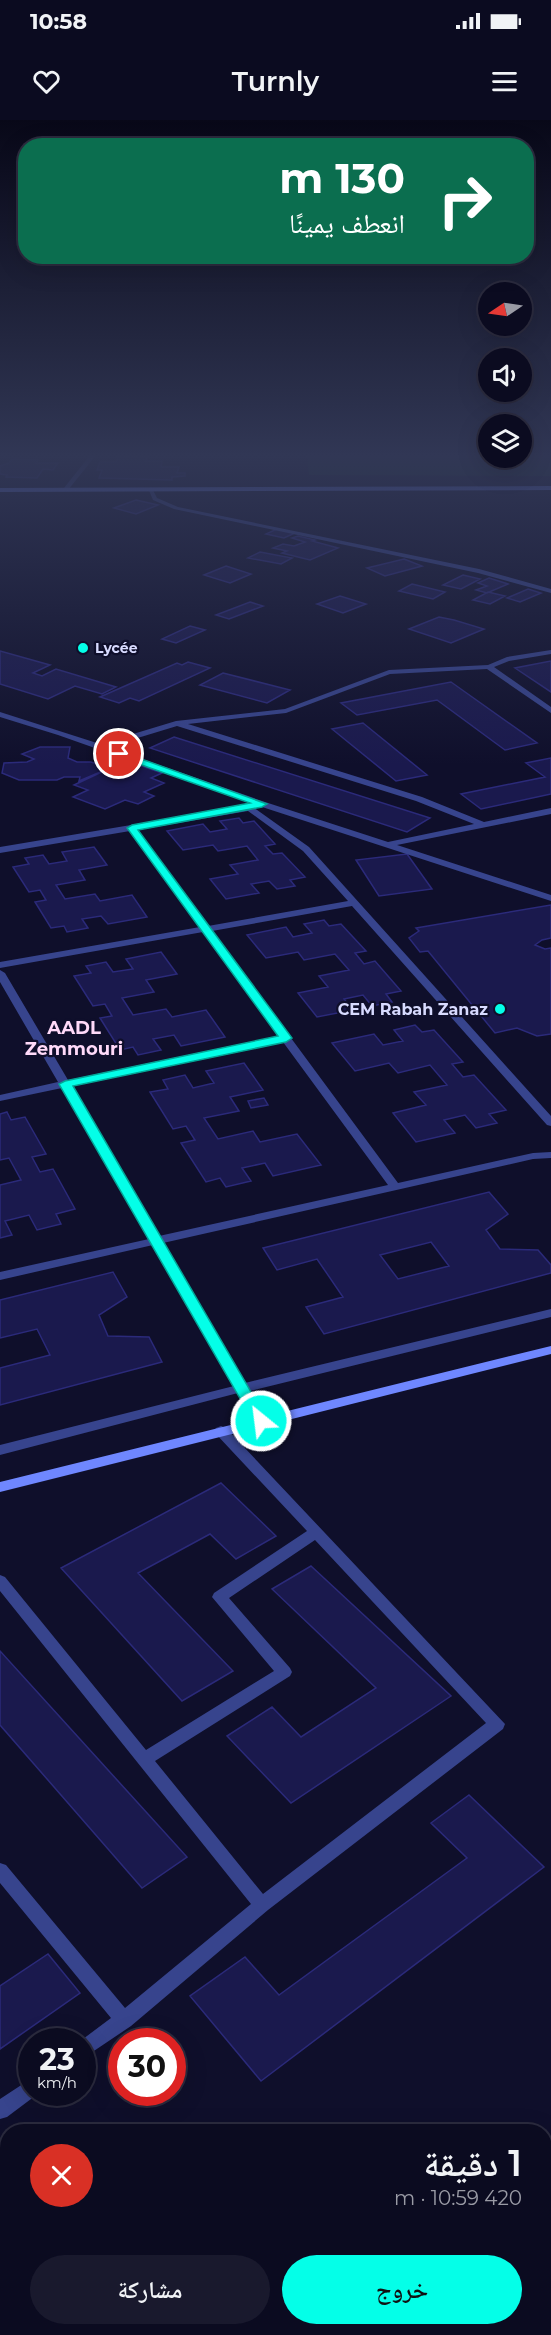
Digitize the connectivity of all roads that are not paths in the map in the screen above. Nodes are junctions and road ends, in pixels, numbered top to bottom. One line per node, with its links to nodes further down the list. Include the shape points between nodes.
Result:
1 (412, 557): 2 (street)
2 (551, 591)
3 (551, 652): 4 (street, via 507,659)
4 (489, 667): 5 (street); 7 (street, via 389,672 286,711)
5 (551, 711)
6 (0, 714): 8 (street)
7 (176, 723): 8 (street); 12 (street, via 419,799)
8 (99, 747): 9 (street)
9 (262, 804): 10 (street); 14 (street)
10 (250, 808): 13 (street); 17 (street, via 306,849)
11 (551, 812): 12 (street)
12 (484, 825): 14 (street)
13 (132, 828): 15 (street); 18 (street)
14 (389, 844): 16 (street)
15 (0, 850)
16 (551, 898)
17 (354, 903): 18 (street); 24 (street)
18 (206, 929): 19 (street); 21 (street)
19 (0, 965)
20 (0, 973): 22 (street)
21 (286, 1038): 22 (street); 26 (street)
22 (65, 1084): 23 (street); 27 (street)
23 (0, 1098)
24 (551, 1123)
25 (551, 1155): 26 (street)
26 (395, 1187): 27 (street)
27 (157, 1241): 28 (street); 31 (street)
28 (0, 1276)
29 (551, 1313): 31 (street)
30 (551, 1350): 32 (street)
31 (242, 1388): 32 (street); 34 (street)
32 (261, 1421): 33 (street)
33 (221, 1431): 35 (street); 36 (street)
34 (0, 1450)
35 (0, 1487)
36 (317, 1532): 38 (street, via 219,1597 284,1672); 40 (street, via 496,1724)
37 (0, 1581): 38 (street)
38 (144, 1759): 40 (street)
39 (0, 1870): 41 (street)
40 (262, 1905): 41 (street)
41 (124, 2020): 42 (street)
42 (96, 2040)
43 (18, 2097): 44 (street)
44 (0, 2110)

